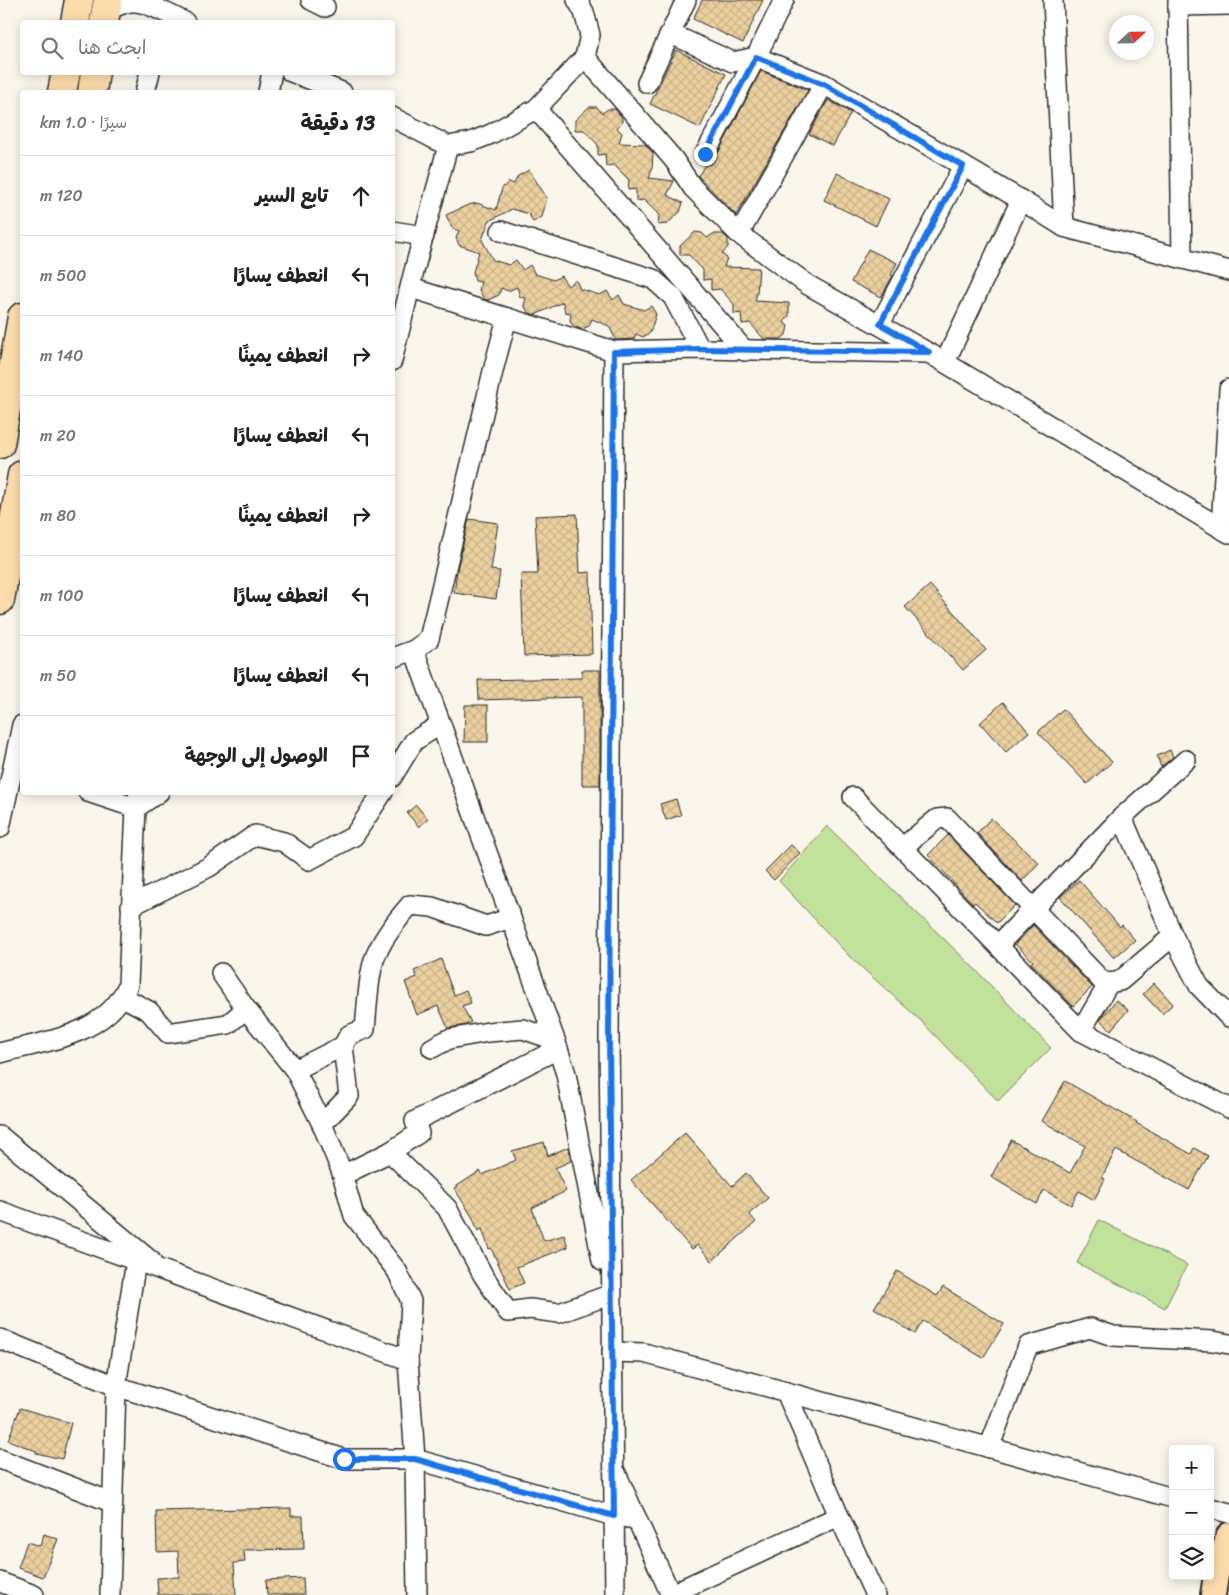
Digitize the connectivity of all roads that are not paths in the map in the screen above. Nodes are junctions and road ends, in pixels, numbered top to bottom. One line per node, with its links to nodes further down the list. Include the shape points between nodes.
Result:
1 (79, 0): 10 (highway)
2 (577, 0): 12 (street, via 590,35)
3 (686, 0): 11 (street)
4 (784, 0): 13 (street)
5 (1053, 0): 32 (street)
6 (1178, 3): 7 (street); 37 (street)
7 (1229, 5)
8 (106, 11): 9 (street, via 134,2)
9 (165, 18)
10 (75, 20)
11 (671, 34): 13 (street, via 734,62); 19 (street)
12 (586, 57): 26 (street); 35 (street, via 694,188)
13 (756, 57): 20 (street); 29 (street)
14 (65, 75): 21 (highway)
15 (95, 75): 22 (highway)
16 (149, 75): 23 (street)
17 (271, 75): 24 (street)
18 (299, 75): 25 (street)
19 (647, 82)
20 (824, 84): 30 (street); 35 (street)
21 (62, 90)
22 (92, 90)
23 (146, 90)
24 (268, 90)
25 (337, 90)
26 (536, 109): 28 (street, via 491,134); 44 (street)
27 (395, 119): 28 (street)
28 (448, 146): 36 (street)
29 (705, 154)
30 (963, 166): 31 (street); 41 (street)
31 (1021, 200): 32 (street); 48 (street)
32 (1064, 227): 37 (street)
33 (501, 230): 43 (street, via 653,279 673,297)
34 (395, 231): 36 (street)
35 (739, 234): 41 (street, via 808,285)
36 (424, 236): 39 (street)
37 (1182, 259): 38 (street)
38 (1229, 271)
39 (411, 288): 40 (street); 45 (street)
40 (507, 318): 46 (street); 55 (street, via 429,639)
41 (880, 324): 47 (street)
42 (20, 329): 50 (highway)
43 (700, 349): 44 (street); 46 (street)
44 (745, 351): 47 (street)
45 (395, 352)
46 (614, 352): 94 (street)
47 (929, 352): 48 (street)
48 (945, 362): 52 (street)
49 (1229, 389): 52 (street)
50 (0, 444)
51 (20, 487): 53 (highway)
52 (1225, 531)
53 (0, 600)
54 (395, 645): 55 (street)
55 (414, 650): 56 (street); 57 (street)
56 (395, 657)
57 (441, 724): 61 (street, via 414,741); 72 (street)
58 (20, 747): 60 (street)
59 (1186, 760): 67 (street)
60 (18, 769): 68 (street)
61 (395, 772)
62 (106, 795): 66 (street)
63 (150, 795): 66 (street)
64 (381, 795): 70 (street, via 354,836 309,860 284,842 255,835 209,867)
65 (853, 797): 69 (street)
66 (137, 800): 70 (street)
67 (1122, 817): 71 (street); 73 (street)
68 (0, 828)
69 (903, 847): 71 (street, via 937,819 947,818); 74 (street)
70 (131, 906): 77 (street, via 128,985)
71 (1034, 908): 74 (street); 76 (street, via 1102,982)
72 (511, 918): 81 (street); 82 (street, via 486,926 432,907 410,906 374,960 365,1029 349,1036)
73 (1173, 936): 76 (street, via 1120,981); 79 (street, via 1200,986)
74 (998, 945): 80 (street)
75 (221, 973): 78 (street)
76 (1109, 983): 80 (street)
77 (123, 997): 78 (street, via 149,1012 168,1033 228,1024); 84 (street, via 107,1016 75,1033)
78 (246, 1009): 85 (street)
79 (1229, 1017)
80 (1081, 1031): 86 (street)
81 (556, 1044): 83 (street, via 523,1029 449,1039); 89 (street, via 415,1121 419,1133); 94 (street, via 566,1074)
82 (343, 1046): 85 (street); 87 (street, via 349,1096)
83 (432, 1048)
84 (0, 1053)
85 (295, 1070): 87 (street)
86 (1229, 1108)
87 (322, 1124): 90 (street)
88 (0, 1136): 93 (street)
89 (390, 1152): 90 (street); 94 (street, via 447,1208 483,1275 508,1312 530,1309 559,1313)
90 (342, 1175): 98 (street, via 354,1216 397,1271 411,1301)
91 (0, 1211): 92 (street)
92 (136, 1261): 93 (street); 99 (street)
93 (162, 1271): 98 (street)
94 (610, 1304): 97 (street)
95 (0, 1339): 99 (street)
96 (1229, 1344): 101 (street, via 1213,1340 1113,1336 1090,1328 1028,1346)
97 (612, 1352): 100 (street, via 644,1353); 104 (street)
98 (408, 1360): 103 (street)
99 (116, 1386): 103 (street, via 344,1459); 106 (street)
100 (786, 1392): 101 (street); 110 (street)
101 (990, 1448): 105 (street)
102 (0, 1459): 106 (street)
103 (415, 1459): 109 (street); 117 (street)
104 (613, 1467): 109 (street); 111 (street)
105 (1169, 1497)
106 (111, 1502): 116 (street)
107 (1214, 1509): 108 (street)
108 (1229, 1513)
109 (614, 1516): 111 (street); 118 (street)
110 (839, 1516): 114 (street); 119 (street)
111 (637, 1519): 114 (street)
112 (1229, 1535): 120 (main road)
113 (0, 1582): 115 (street)
114 (671, 1594)
115 (34, 1595)
116 (110, 1595)
117 (417, 1595)
118 (615, 1595)
119 (875, 1595)
120 (1213, 1595)

